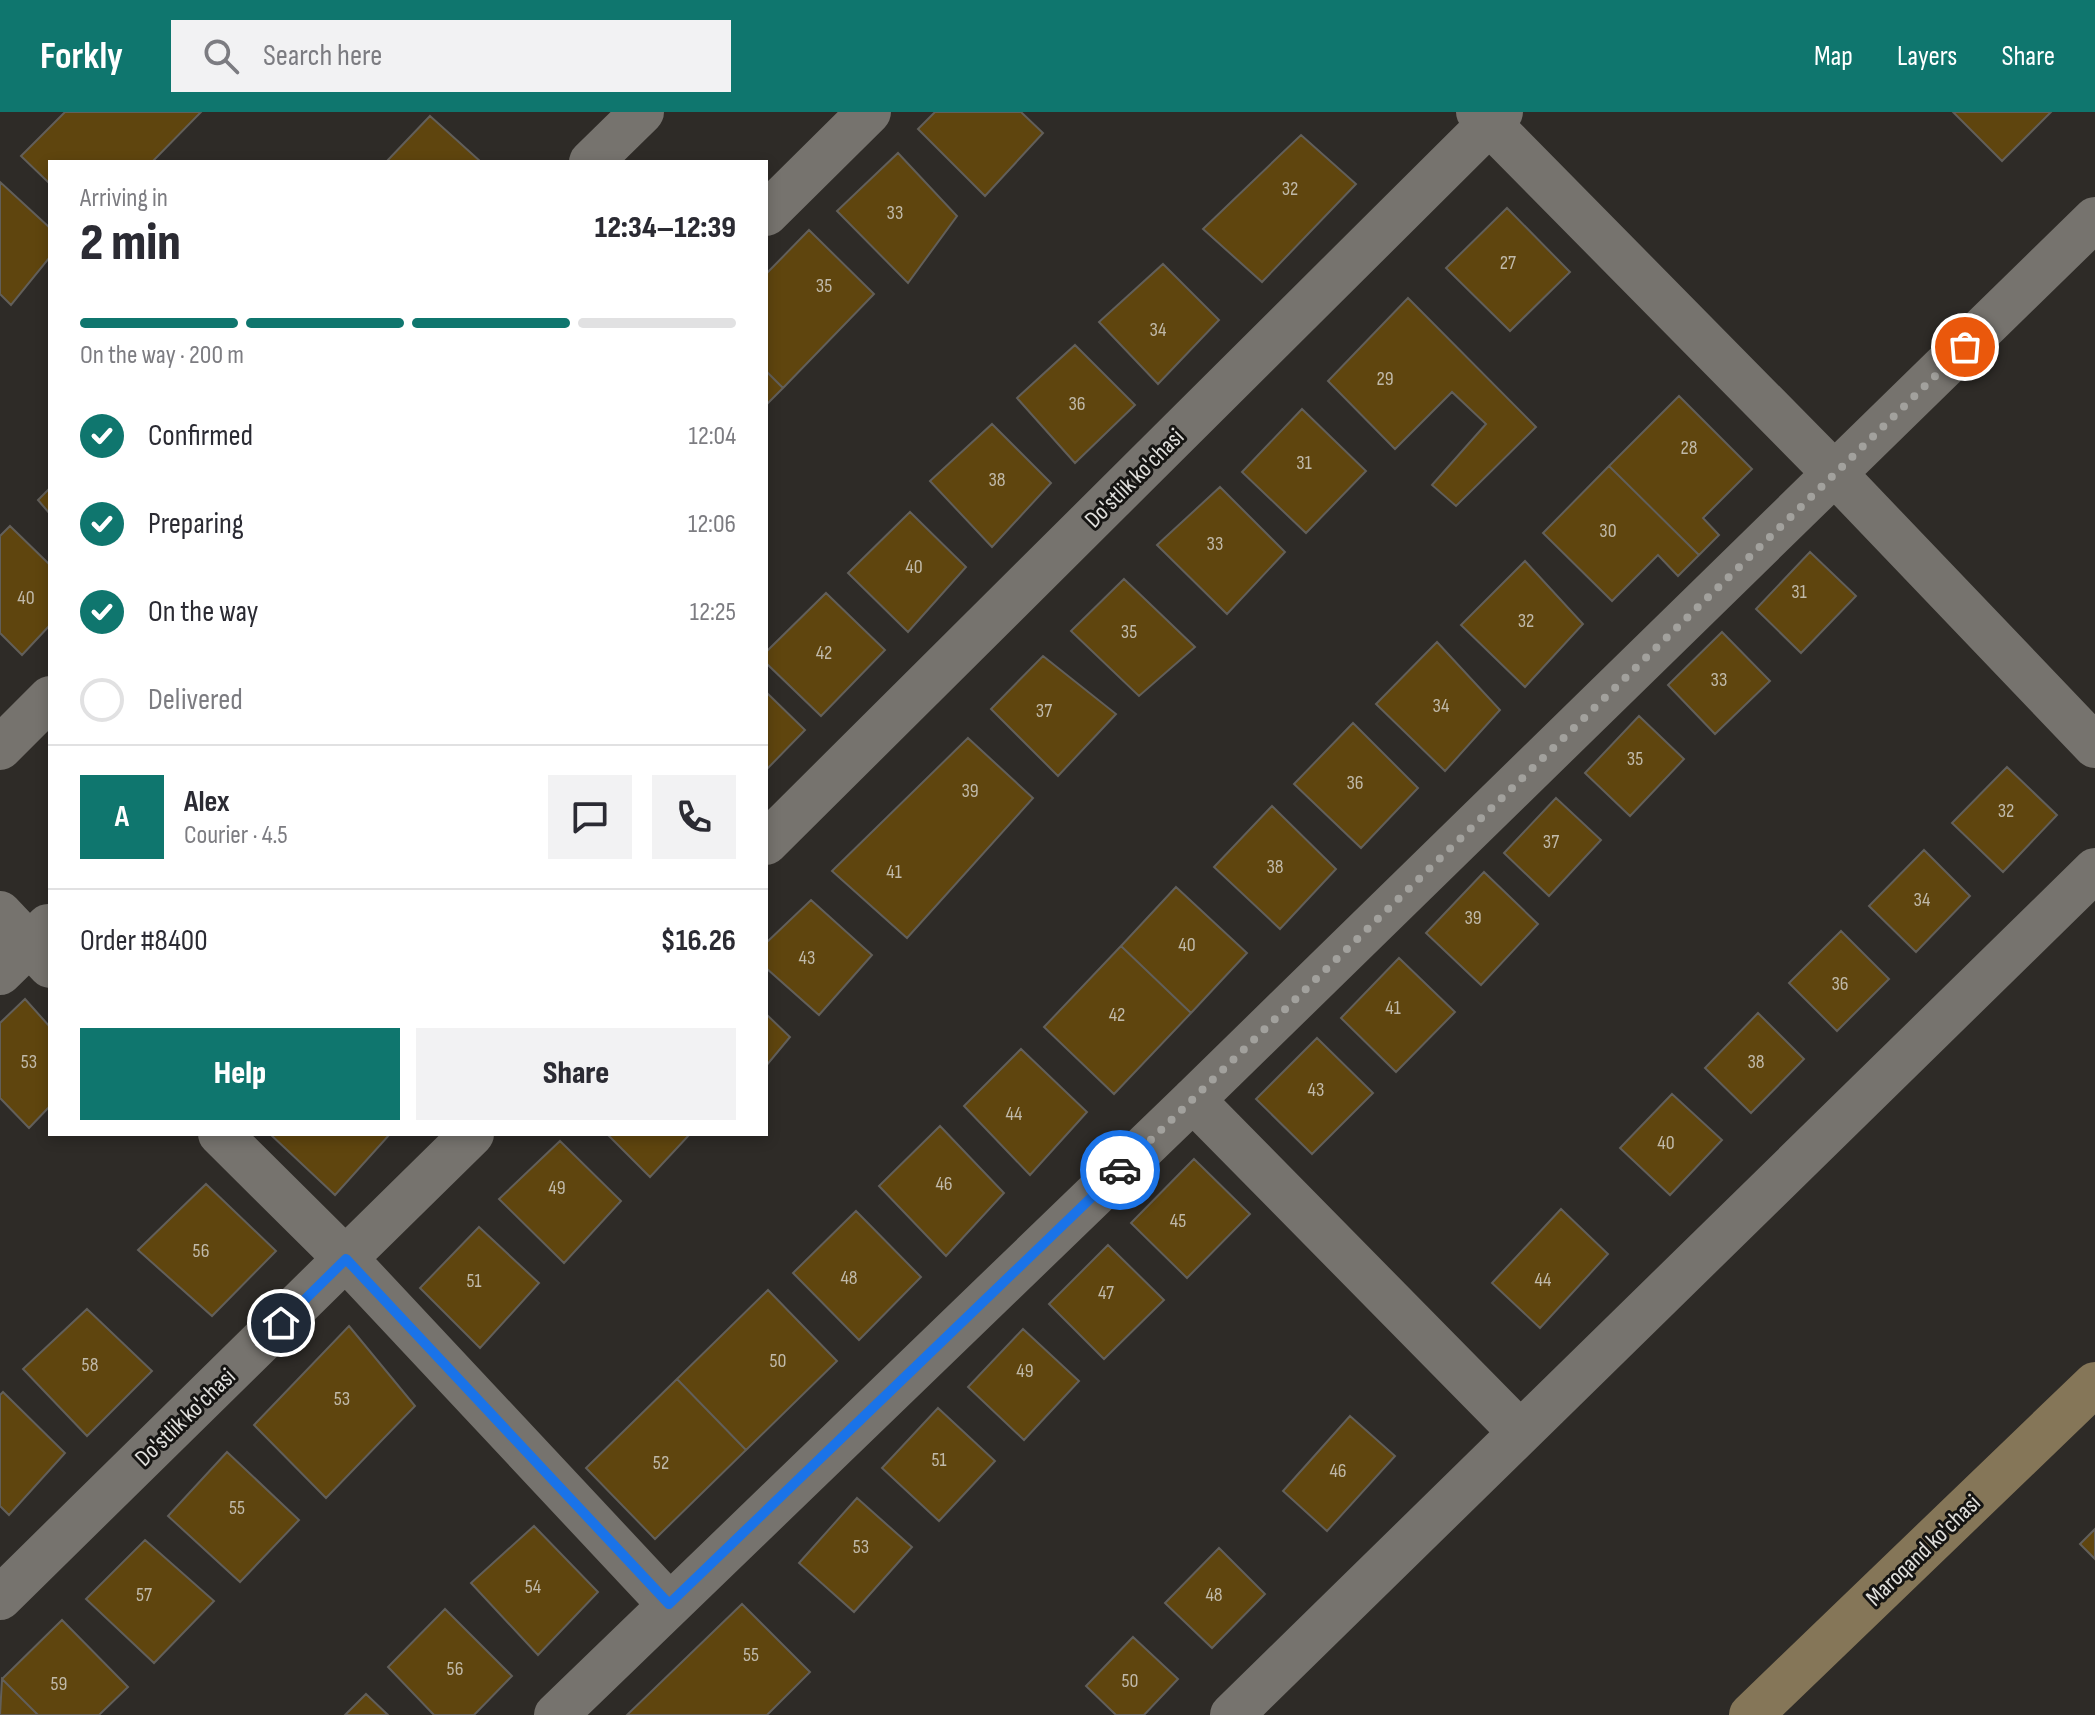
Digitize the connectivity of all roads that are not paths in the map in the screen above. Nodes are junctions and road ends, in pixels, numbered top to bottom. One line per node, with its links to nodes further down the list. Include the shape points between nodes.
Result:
1 (642, 112): 4 (street)
2 (869, 112): 5 (street)
3 (1490, 116): 7 (street); 11 (street, Do'stlik ko'chasi)
4 (593, 160)
5 (768, 212)
6 (2095, 219): 7 (street)
7 (1835, 474): 9 (street); 15 (street)
8 (48, 700): 10 (street)
9 (2095, 746)
10 (0, 748)
11 (768, 841)
12 (2095, 870): 20 (street)
13 (0, 913): 14 (street)
14 (32, 952)
15 (1193, 1100): 20 (street); 22 (street)
16 (222, 1136): 18 (street)
17 (470, 1136): 18 (street, Do'stlik ko'chasi)
18 (346, 1259): 21 (street, Do'stlik ko'chasi); 22 (street)
19 (2095, 1384): 25 (street, Maroqand ko'chasi)
20 (1519, 1431): 24 (street)
21 (0, 1598)
22 (669, 1604): 23 (street)
23 (556, 1715)
24 (1232, 1715)
25 (1751, 1715)

